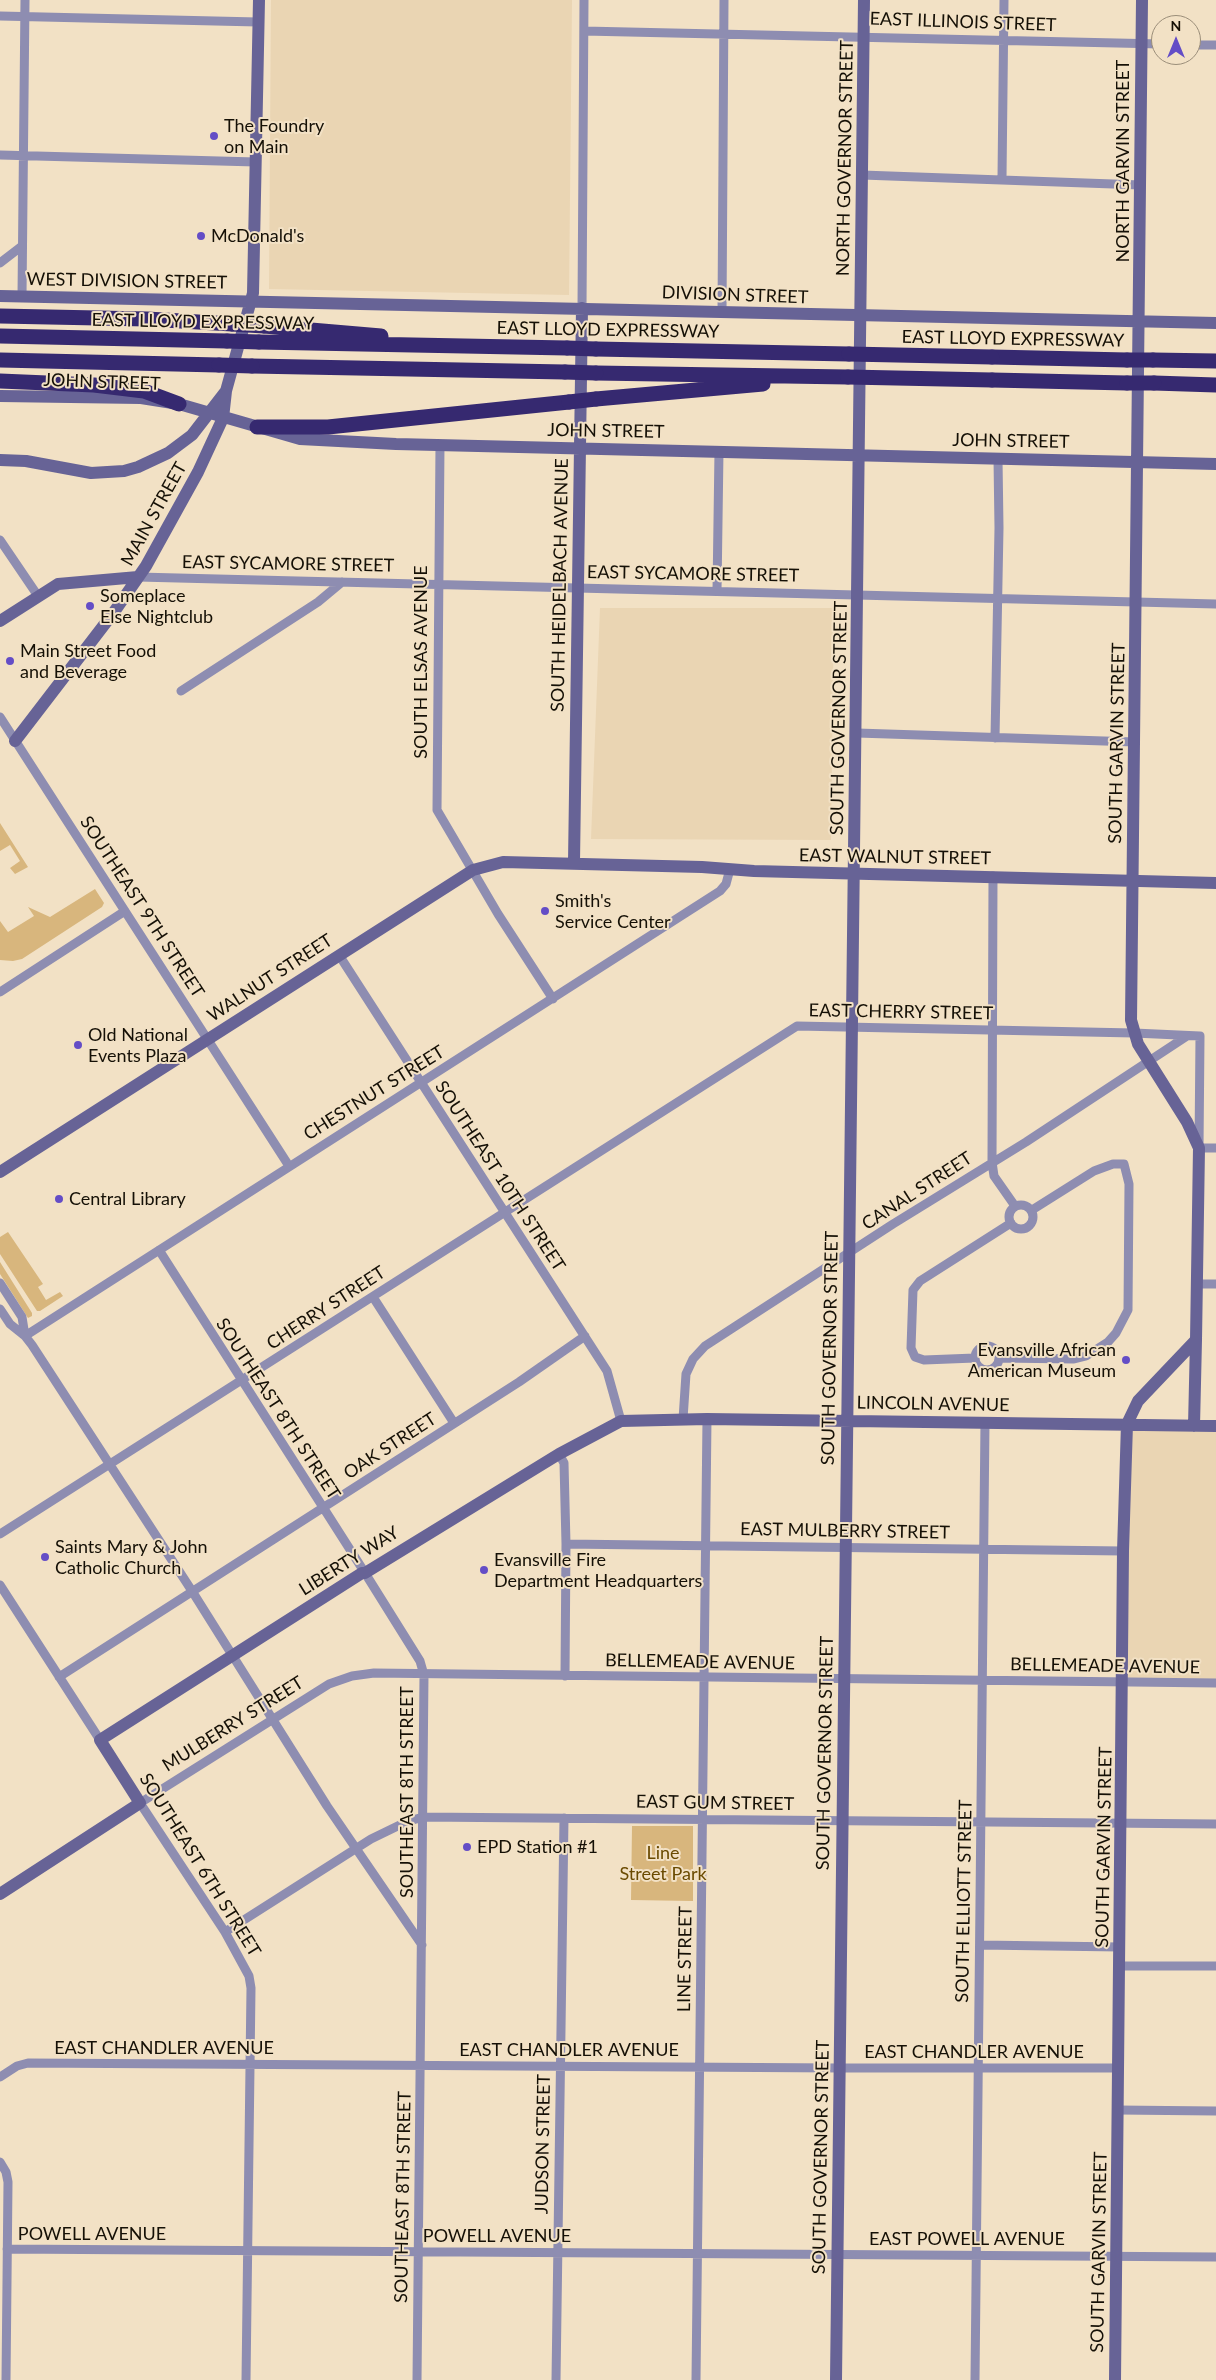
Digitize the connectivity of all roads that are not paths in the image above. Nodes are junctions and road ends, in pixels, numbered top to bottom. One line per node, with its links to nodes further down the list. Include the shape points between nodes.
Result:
1 (25, 0): 9 (street)
2 (258, 0): 10 (main road, MAIN STREET)
3 (584, 0): 11 (street)
4 (724, 0): 12 (street)
5 (864, 0): 13 (main road, NORTH GOVERNOR STREET)
6 (1004, 0): 14 (street)
7 (1142, 0): 15 (main road, NORTH GARVIN STREET)
8 (0, 16): 9 (street)
9 (25, 16): 10 (street); 20 (street)
10 (258, 22): 21 (main road, MAIN STREET)
11 (584, 31): 12 (street, EAST ILLINOIS STREET); 30 (street)
12 (724, 33): 13 (street, EAST ILLINOIS STREET); 31 (street)
13 (863, 36): 14 (street, EAST ILLINOIS STREET); 22 (main road, NORTH GOVERNOR STREET)
14 (1003, 40): 15 (street, EAST ILLINOIS STREET); 23 (street)
15 (1141, 44): 16 (street, EAST ILLINOIS STREET); 24 (main road, NORTH GARVIN STREET)
16 (1151, 44)
17 (1201, 45): 18 (street)
18 (1216, 45)
19 (0, 155): 20 (street)
20 (24, 156): 21 (street); 25 (street)
21 (256, 162): 29 (main road, MAIN STREET)
22 (862, 175): 23 (street); 33 (main road, NORTH GOVERNOR STREET)
23 (1002, 178): 24 (street)
24 (1141, 185): 34 (main road, NORTH GARVIN STREET)
25 (22, 246): 26 (street); 28 (street)
26 (0, 262)
27 (0, 296): 28 (main road, WEST DIVISION STREET)
28 (22, 296): 29 (main road, WEST DIVISION STREET)
29 (252, 302): 30 (main road, DIVISION STREET); 43 (main road, MAIN STREET)
30 (582, 308): 31 (main road, DIVISION STREET); 50 (main road, SOUTH HEIDELBACH AVENUE)
31 (722, 313): 33 (main road, DIVISION STREET)
32 (0, 316): 37 (highway, bridge, via 147,319 264,326 359,333)
33 (860, 316): 34 (main road, DIVISION STREET); 52 (main road, SOUTH GOVERNOR STREET)
34 (1140, 322): 35 (main road, DIVISION STREET); 55 (main road, SOUTH GARVIN STREET)
35 (1216, 323)
36 (0, 336): 37 (highway, EAST LLOYD EXPRESSWAY, bridge)
37 (449, 345): 39 (highway, EAST LLOYD EXPRESSWAY, bridge)
38 (0, 360): 40 (highway, bridge)
39 (1216, 361)
40 (831, 377): 42 (highway, bridge); 48 (highway, bridge, via 328,427)
41 (0, 381): 45 (highway, via 94,385 144,391)
42 (1216, 384)
43 (226, 392): 46 (main road); 47 (main road, MAIN STREET)
44 (0, 396): 45 (main road, JOHN STREET, via 141,398)
45 (179, 404): 46 (main road, JOHN STREET)
46 (209, 413): 47 (main road, JOHN STREET); 54 (main road, via 192,435 173,450 154,461 124,471 91,473 26,461)
47 (223, 418): 48 (main road, JOHN STREET); 58 (main road, MAIN STREET, via 198,472)
48 (258, 427): 49 (main road, JOHN STREET, via 300,439)
49 (440, 445): 50 (main road, JOHN STREET); 60 (street, SOUTH ELSAS AVENUE)
50 (580, 448): 51 (main road, JOHN STREET); 61 (main road, SOUTH HEIDELBACH AVENUE)
51 (719, 451): 52 (main road, JOHN STREET); 62 (street)
52 (860, 455): 53 (main road, JOHN STREET); 63 (main road, SOUTH GOVERNOR STREET)
53 (998, 459): 55 (main road, JOHN STREET); 65 (street)
54 (0, 460)
55 (1138, 462): 56 (main road, JOHN STREET); 66 (main road, SOUTH GARVIN STREET)
56 (1216, 464)
57 (0, 540): 64 (street)
58 (138, 577): 59 (street, EAST SYCAMORE STREET); 64 (main road, via 58,584); 73 (main road, MAIN STREET)
59 (342, 582): 60 (street, EAST SYCAMORE STREET); 69 (street, via 318,602)
60 (438, 584): 61 (street, EAST SYCAMORE STREET); 77 (street, SOUTH ELSAS AVENUE, via 437,810)
61 (578, 587): 62 (street, EAST SYCAMORE STREET); 75 (main road, SOUTH HEIDELBACH AVENUE)
62 (718, 591): 63 (street, EAST SYCAMORE STREET)
63 (858, 594): 65 (street, EAST SYCAMORE STREET); 71 (main road, SOUTH GOVERNOR STREET)
64 (38, 596): 68 (main road)
65 (997, 599): 66 (street, EAST SYCAMORE STREET); 72 (street)
66 (1136, 602): 67 (street, EAST SYCAMORE STREET); 74 (main road, SOUTH GARVIN STREET)
67 (1216, 604)
68 (0, 621)
69 (181, 691)
70 (0, 717): 73 (street, SOUTHEAST 9TH STREET)
71 (857, 733): 72 (street); 78 (main road, SOUTH GOVERNOR STREET)
72 (995, 738): 74 (street)
73 (16, 741): 82 (street, SOUTHEAST 9TH STREET)
74 (1135, 742): 80 (main road, SOUTH GARVIN STREET)
75 (574, 862): 76 (main road, EAST WALNUT STREET); 77 (main road, WALNUT STREET, via 503,862)
76 (730, 869): 78 (main road, EAST WALNUT STREET); 85 (street, CHESTNUT STREET, via 726,884 720,891)
77 (473, 870): 83 (main road, WALNUT STREET); 85 (street, SOUTH ELSAS AVENUE)
78 (854, 874): 79 (main road, EAST WALNUT STREET); 86 (main road, SOUTH GOVERNOR STREET)
79 (993, 876): 80 (main road, EAST WALNUT STREET); 87 (street)
80 (1133, 880): 81 (main road, EAST WALNUT STREET); 88 (main road, SOUTH GARVIN STREET, via 1131,1020)
81 (1216, 882)
82 (125, 911): 84 (street); 90 (street, SOUTHEAST 9TH STREET)
83 (339, 955): 90 (main road, WALNUT STREET); 92 (street, SOUTHEAST 10TH STREET)
84 (0, 992)
85 (553, 999): 92 (street, CHESTNUT STREET)
86 (852, 1026): 87 (street, EAST CHERRY STREET); 93 (street, EAST CHERRY STREET, via 790,1028); 104 (main road, SOUTH GOVERNOR STREET)
87 (991, 1030): 88 (street, EAST CHERRY STREET); 96 (street)
88 (1134, 1033): 89 (street, EAST CHERRY STREET); 91 (main road, SOUTH GARVIN STREET)
89 (1187, 1036): 91 (street, CANAL STREET); 94 (street, SOUTH GARVIN STREET, via 1200,1036)
90 (207, 1039): 97 (street, SOUTHEAST 9TH STREET); 98 (main road, WALNUT STREET)
91 (1148, 1062): 94 (main road, SOUTH GARVIN STREET, via 1187,1122); 96 (street, CANAL STREET)
92 (421, 1083): 97 (street, CHESTNUT STREET); 101 (street, SOUTHEAST 10TH STREET)
93 (642, 1123): 101 (street, CHERRY STREET)
94 (1199, 1148): 95 (street); 106 (main road, SOUTH GARVIN STREET)
95 (1216, 1148)
96 (992, 1162): 99 (street, via 994,1176); 104 (street, CANAL STREET)
97 (289, 1166): 103 (street, CHESTNUT STREET)
98 (0, 1172)
99 (1015, 1206): 100 (street, via 1024,1205); 102 (street, via 1010,1214)
100 (1032, 1210): 102 (street, via 1033,1219 1028,1227 1019,1228); 114 (street, via 1094,1171 1124,1164 1129,1184 1128,1310 1116,1333 1098,1350 1086,1356 1074,1359)
101 (504, 1212): 108 (street, CHERRY STREET); 111 (street, SOUTHEAST 10TH STREET)
102 (1011, 1223): 113 (street, via 920,1281 913,1290 911,1348 915,1357 924,1360)
103 (158, 1250): 110 (street, CHESTNUT STREET); 115 (street, SOUTHEAST 8TH STREET)
104 (848, 1254): 116 (street, CANAL STREET, via 705,1346 693,1359 686,1374); 119 (main road, SOUTH GOVERNOR STREET)
105 (0, 1283): 110 (street, via 22,1317)
106 (1197, 1284): 107 (street); 112 (main road, SOUTH GARVIN STREET)
107 (1216, 1284)
108 (373, 1297): 115 (street, CHERRY STREET); 121 (street)
109 (0, 1309): 110 (street, via 10,1324)
110 (25, 1336): 126 (street)
111 (584, 1336): 118 (street, SOUTHEAST 10TH STREET, via 612,1382); 121 (street, OAK STREET)
112 (1196, 1340): 122 (main road, SOUTH GARVIN STREET, via 1138,1401); 123 (main road, SOUTH GARVIN STREET)
113 (975, 1358): 114 (street, via 978,1366 987,1370 996,1366); 114 (street, via 978,1349 987,1345 996,1349)
114 (1000, 1358)
115 (242, 1381): 126 (street, CHERRY STREET); 127 (street, SOUTHEAST 8TH STREET)
116 (682, 1419): 117 (main road, LINCOLN AVENUE); 118 (main road, LINCOLN AVENUE)
117 (706, 1419): 119 (main road, LINCOLN AVENUE); 130 (street, LINE STREET)
118 (621, 1421): 125 (main road, LIBERTY WAY)
119 (847, 1421): 120 (main road, LINCOLN AVENUE); 131 (main road, SOUTH GOVERNOR STREET)
120 (985, 1422): 122 (main road, LINCOLN AVENUE); 132 (street, SOUTH ELLIOTT STREET)
121 (454, 1423): 127 (street, OAK STREET)
122 (1127, 1424): 123 (main road, LINCOLN AVENUE); 133 (main road, SOUTH GARVIN STREET)
123 (1194, 1426): 124 (main road, LINCOLN AVENUE)
124 (1216, 1426)
125 (559, 1454): 129 (street, via 564,1463); 134 (main road, LIBERTY WAY)
126 (107, 1464): 128 (street, CHERRY STREET); 136 (street)
127 (322, 1509): 134 (street, SOUTHEAST 8TH STREET); 136 (street, OAK STREET)
128 (0, 1534)
129 (566, 1544): 130 (street, EAST MULBERRY STREET); 139 (street)
130 (705, 1546): 131 (street, EAST MULBERRY STREET); 141 (street, LINE STREET)
131 (844, 1548): 132 (street, EAST MULBERRY STREET); 142 (main road, SOUTH GOVERNOR STREET)
132 (985, 1549): 133 (street, EAST MULBERRY STREET); 143 (street, SOUTH ELLIOTT STREET)
133 (1123, 1551): 144 (main road, SOUTH GARVIN STREET)
134 (365, 1572): 137 (main road, LIBERTY WAY); 138 (street, SOUTHEAST 8TH STREET, via 420,1661)
135 (0, 1585): 140 (street, SOUTHEAST 6TH STREET)
136 (192, 1592): 137 (street); 140 (street, OAK STREET)
137 (233, 1655): 146 (street); 147 (main road, LIBERTY WAY)
138 (424, 1675): 139 (street, BELLEMEADE AVENUE); 146 (street, MULBERRY STREET, via 374,1673 352,1676 329,1684); 149 (street, SOUTHEAST 8TH STREET)
139 (565, 1676): 141 (street, BELLEMEADE AVENUE)
140 (59, 1677): 147 (street, SOUTHEAST 6TH STREET)
141 (705, 1678): 142 (street, BELLEMEADE AVENUE); 151 (street, LINE STREET)
142 (843, 1679): 143 (street, BELLEMEADE AVENUE); 152 (main road, SOUTH GOVERNOR STREET)
143 (983, 1681): 144 (street, BELLEMEADE AVENUE); 153 (street, SOUTH ELLIOTT STREET)
144 (1123, 1682): 145 (street, BELLEMEADE AVENUE); 154 (main road, SOUTH GARVIN STREET)
145 (1216, 1683)
146 (272, 1719): 148 (street, MULBERRY STREET); 156 (street)
147 (100, 1740): 148 (main road, SOUTHEAST 6TH STREET)
148 (140, 1803): 157 (main road, MULBERRY STREET); 158 (street, SOUTHEAST 6TH STREET)
149 (423, 1817): 150 (street, EAST GUM STREET); 156 (street, via 406,1822); 160 (street, SOUTHEAST 8TH STREET)
150 (564, 1818): 151 (street, EAST GUM STREET); 166 (street, JUDSON STREET)
151 (703, 1819): 152 (street, EAST GUM STREET); 167 (street, LINE STREET)
152 (842, 1820): 153 (street, EAST GUM STREET); 168 (main road, SOUTH GOVERNOR STREET)
153 (982, 1822): 154 (street, EAST GUM STREET); 159 (street, SOUTH ELLIOTT STREET)
154 (1122, 1823): 155 (street, EAST GUM STREET); 161 (main road, SOUTH GARVIN STREET)
155 (1216, 1824)
156 (356, 1848): 158 (street); 160 (street)
157 (0, 1894)
158 (225, 1932): 164 (street, SOUTHEAST 6TH STREET, via 249,1976)
159 (980, 1945): 161 (street); 170 (street, SOUTH ELLIOTT STREET)
160 (422, 1946): 165 (street, SOUTHEAST 8TH STREET)
161 (1120, 1947): 162 (main road, SOUTH GARVIN STREET)
162 (1120, 1966): 163 (street); 169 (main road, SOUTH GARVIN STREET)
163 (1216, 1966)
164 (249, 2065): 165 (street, EAST CHANDLER AVENUE); 171 (street, EAST CHANDLER AVENUE, via 21,2064); 176 (street, SOUTHEAST 6TH STREET)
165 (421, 2066): 166 (street, EAST CHANDLER AVENUE); 177 (street, SOUTHEAST 8TH STREET)
166 (561, 2066): 167 (street, EAST CHANDLER AVENUE); 178 (street, JUDSON STREET)
167 (700, 2067): 168 (street, EAST CHANDLER AVENUE); 179 (street, LINE STREET)
168 (839, 2068): 170 (street, EAST CHANDLER AVENUE); 181 (main road, SOUTH GOVERNOR STREET)
169 (1117, 2068): 170 (street, EAST CHANDLER AVENUE); 172 (main road, SOUTH GARVIN STREET)
170 (979, 2069): 180 (street, SOUTH ELLIOTT STREET)
171 (0, 2077)
172 (1118, 2110): 173 (street); 182 (main road, SOUTH GARVIN STREET)
173 (1216, 2111)
174 (0, 2162): 175 (street, via 8,2175)
175 (7, 2249): 176 (street, POWELL AVENUE); 184 (street)
176 (247, 2251): 177 (street, POWELL AVENUE); 185 (street, SOUTHEAST 6TH STREET)
177 (418, 2251): 178 (street, POWELL AVENUE); 186 (street, SOUTHEAST 8TH STREET)
178 (558, 2253): 179 (street, POWELL AVENUE); 187 (street, JUDSON STREET)
179 (697, 2254): 181 (street, POWELL AVENUE); 188 (street, LINE STREET)
180 (977, 2254): 181 (street, EAST POWELL AVENUE); 182 (street, EAST POWELL AVENUE); 190 (street, SOUTH ELLIOTT STREET)
181 (837, 2255): 189 (main road, SOUTH GOVERNOR STREET)
182 (1116, 2256): 183 (street, EAST POWELL AVENUE); 191 (main road, SOUTH GARVIN STREET)
183 (1216, 2257)
184 (6, 2380)
185 (246, 2380)
186 (417, 2380)
187 (556, 2380)
188 (696, 2380)
189 (836, 2380)
190 (975, 2380)
191 (1115, 2380)

